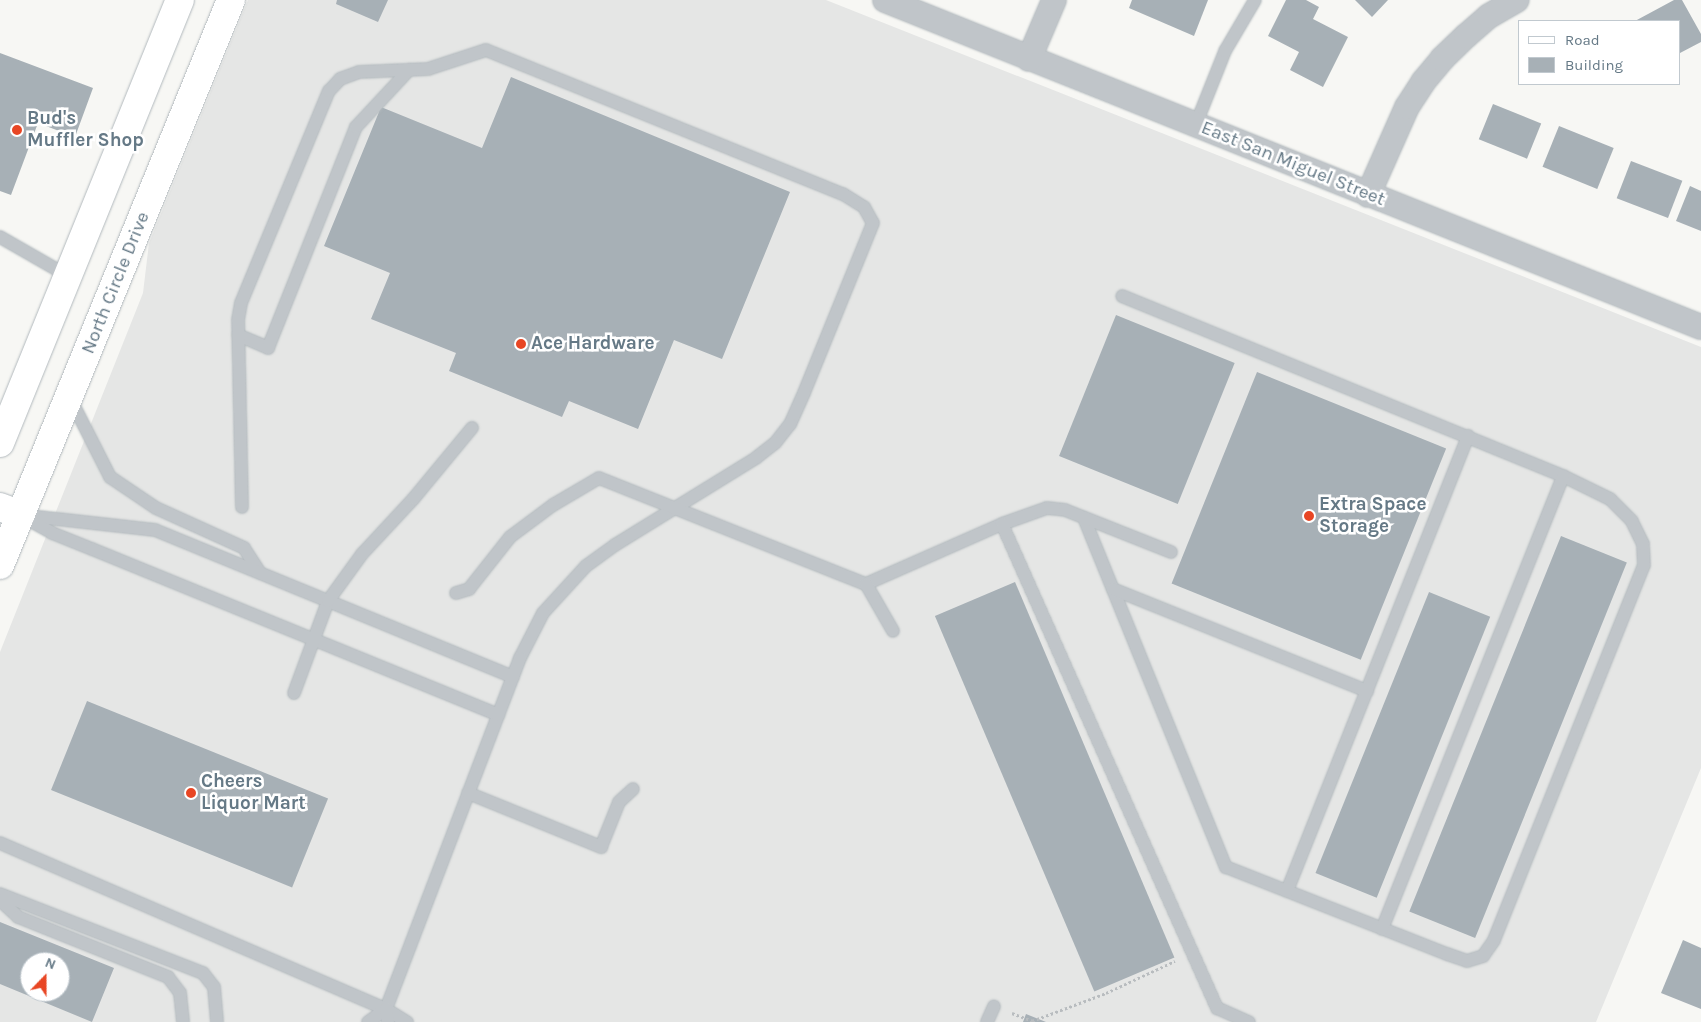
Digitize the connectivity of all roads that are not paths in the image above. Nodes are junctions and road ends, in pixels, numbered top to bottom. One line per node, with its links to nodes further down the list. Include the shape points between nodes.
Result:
1 (180, 0): 12 (main road)
2 (231, 0): 16 (main road, North Circle Drive)
3 (885, 0): 7 (street, East San Miguel Street)
4 (1054, 0): 7 (street)
5 (1255, 0): 9 (lane, via 1225,51)
6 (1518, 0): 10 (street, via 1489,16 1442,58 1423,82 1407,107)
7 (1029, 59): 9 (street, East San Miguel Street)
8 (409, 70): 15 (lane, via 359,72 340,79 329,91 241,302); 15 (lane, via 356,127 268,348); 22 (lane, via 428,69 486,50 843,194 864,207 873,224 790,424 775,443 756,458)
9 (1196, 124): 10 (street, East San Miguel Street)
10 (1368, 195): 14 (street, East San Miguel Street)
11 (1, 240): 12 (lane)
12 (68, 276): 19 (main road)
13 (1122, 296): 18 (lane)
14 (1701, 327)
15 (238, 335): 21 (lane)
16 (69, 397): 23 (main road, North Circle Drive); 28 (lane, via 110,476 156,508 244,548)
17 (472, 428): 32 (lane, via 362,554)
18 (1468, 436): 20 (lane); 36 (lane)
19 (0, 443)
20 (1563, 476): 45 (lane); 45 (lane, via 1610,499 1632,521 1643,544 1644,565 1498,931 1483,956 1467,961)
21 (242, 507)
22 (673, 509): 29 (lane); 31 (lane, via 599,478 553,505 510,537 469,590); 35 (lane, via 586,566 562,590 540,620)
23 (10, 511): 27 (main road, North Circle Drive); 28 (lane, via 155,530); 34 (lane, via 60,536)
24 (1084, 518): 25 (lane, via 1065,510 1047,508); 26 (lane); 30 (lane)
25 (1002, 524): 29 (lane); 54 (lane, via 1217,1008)
26 (1171, 552)
27 (0, 566)
28 (260, 573): 32 (lane)
29 (866, 584): 33 (lane)
30 (1113, 589): 36 (lane); 42 (lane, via 1226,867)
31 (456, 593)
32 (328, 601): 34 (lane); 35 (lane)
33 (893, 631)
34 (313, 639): 37 (lane); 38 (lane)
35 (513, 677): 38 (lane)
36 (1367, 691): 42 (lane)
37 (294, 693)
38 (498, 715): 40 (lane)
39 (633, 790): 40 (lane, via 619,802 601,847)
40 (468, 793): 47 (lane)
41 (0, 843): 47 (lane)
42 (1287, 891): 45 (lane)
43 (0, 894): 49 (lane, via 203,973 214,987)
44 (0, 900): 48 (lane, via 18,917 168,977 180,993)
45 (1382, 929)
46 (994, 1006): 53 (lane)
47 (386, 1009): 50 (lane); 51 (lane); 52 (lane)
48 (184, 1022)
49 (217, 1022)
50 (368, 1022)
51 (388, 1022)
52 (407, 1022)
53 (987, 1022)
54 (1249, 1022)

